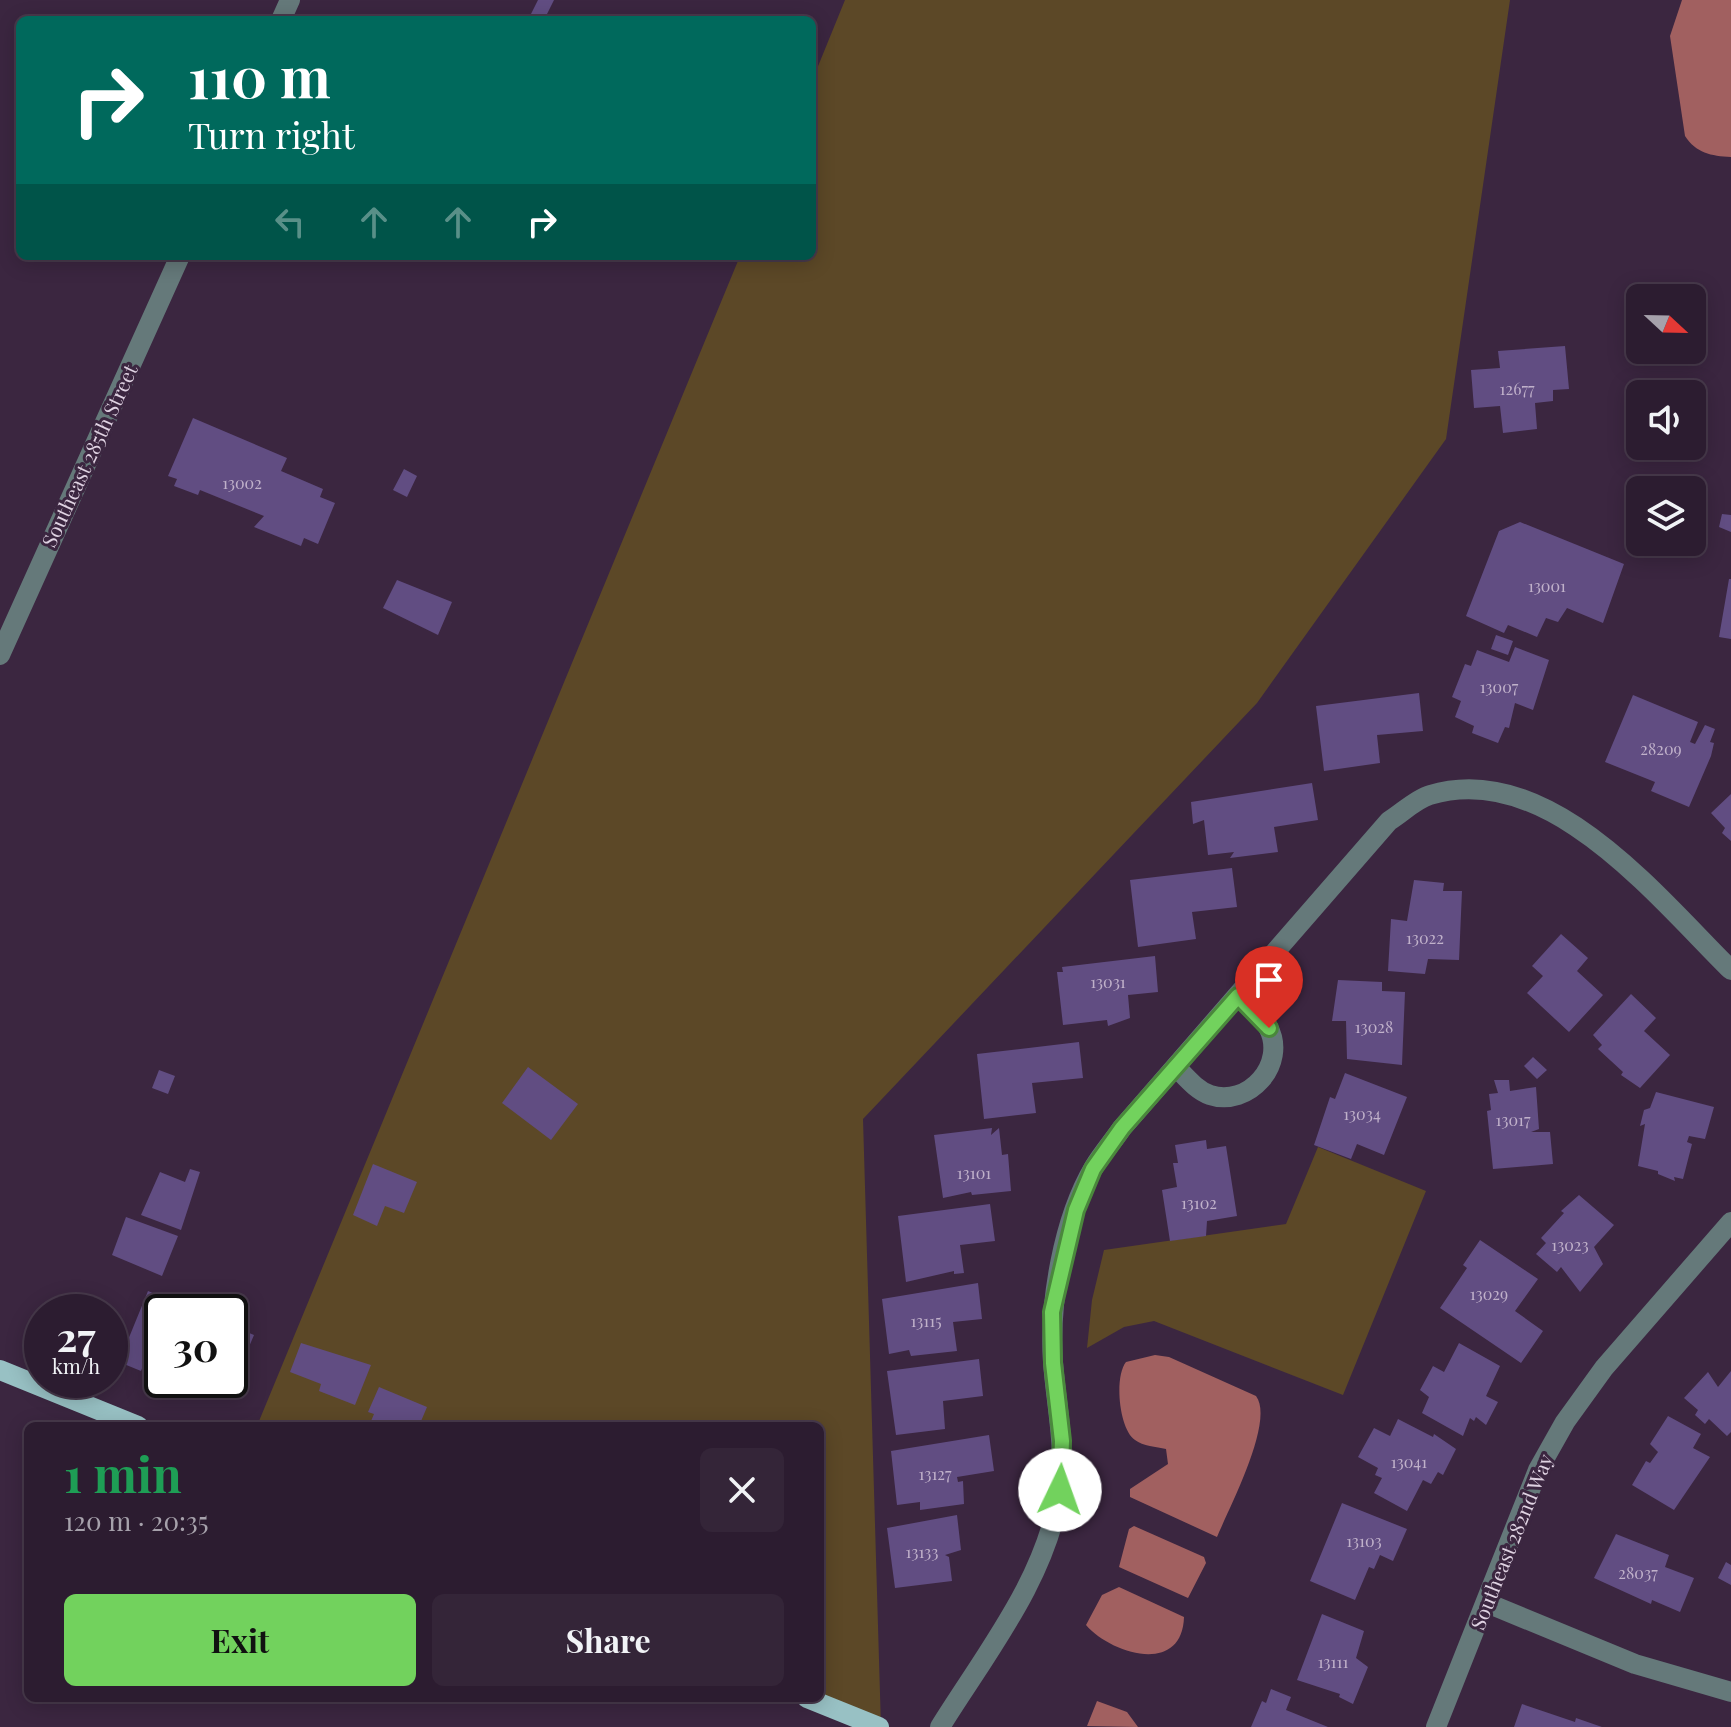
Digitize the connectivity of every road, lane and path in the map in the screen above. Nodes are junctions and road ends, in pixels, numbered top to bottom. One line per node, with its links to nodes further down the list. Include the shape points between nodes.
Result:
1 (178, 260): 2 (street, Southeast 285th Street)
2 (0, 655)
3 (1731, 970): 4 (street, via 1628,869 1572,823 1518,796 1479,787 1428,795 1389,821)
4 (1238, 996): 5 (street); 5 (street, via 1269,1028 1274,1046 1262,1081 1229,1097 1210,1095)
5 (1176, 1067): 13 (street, via 1093,1169 1076,1210 1052,1312 1062,1441 1060,1490 1047,1540 1016,1607)
6 (1731, 1222): 9 (street, Southeast 282nd Way, via 1613,1356 1565,1422 1538,1470)
7 (0, 1370): 8 (main road)
8 (128, 1422)
9 (1487, 1603): 10 (street, via 1635,1664); 14 (street, Southeast 282nd Way)
10 (1731, 1692)
11 (817, 1702): 12 (main road)
12 (879, 1727)
13 (940, 1727)
14 (1436, 1727)

